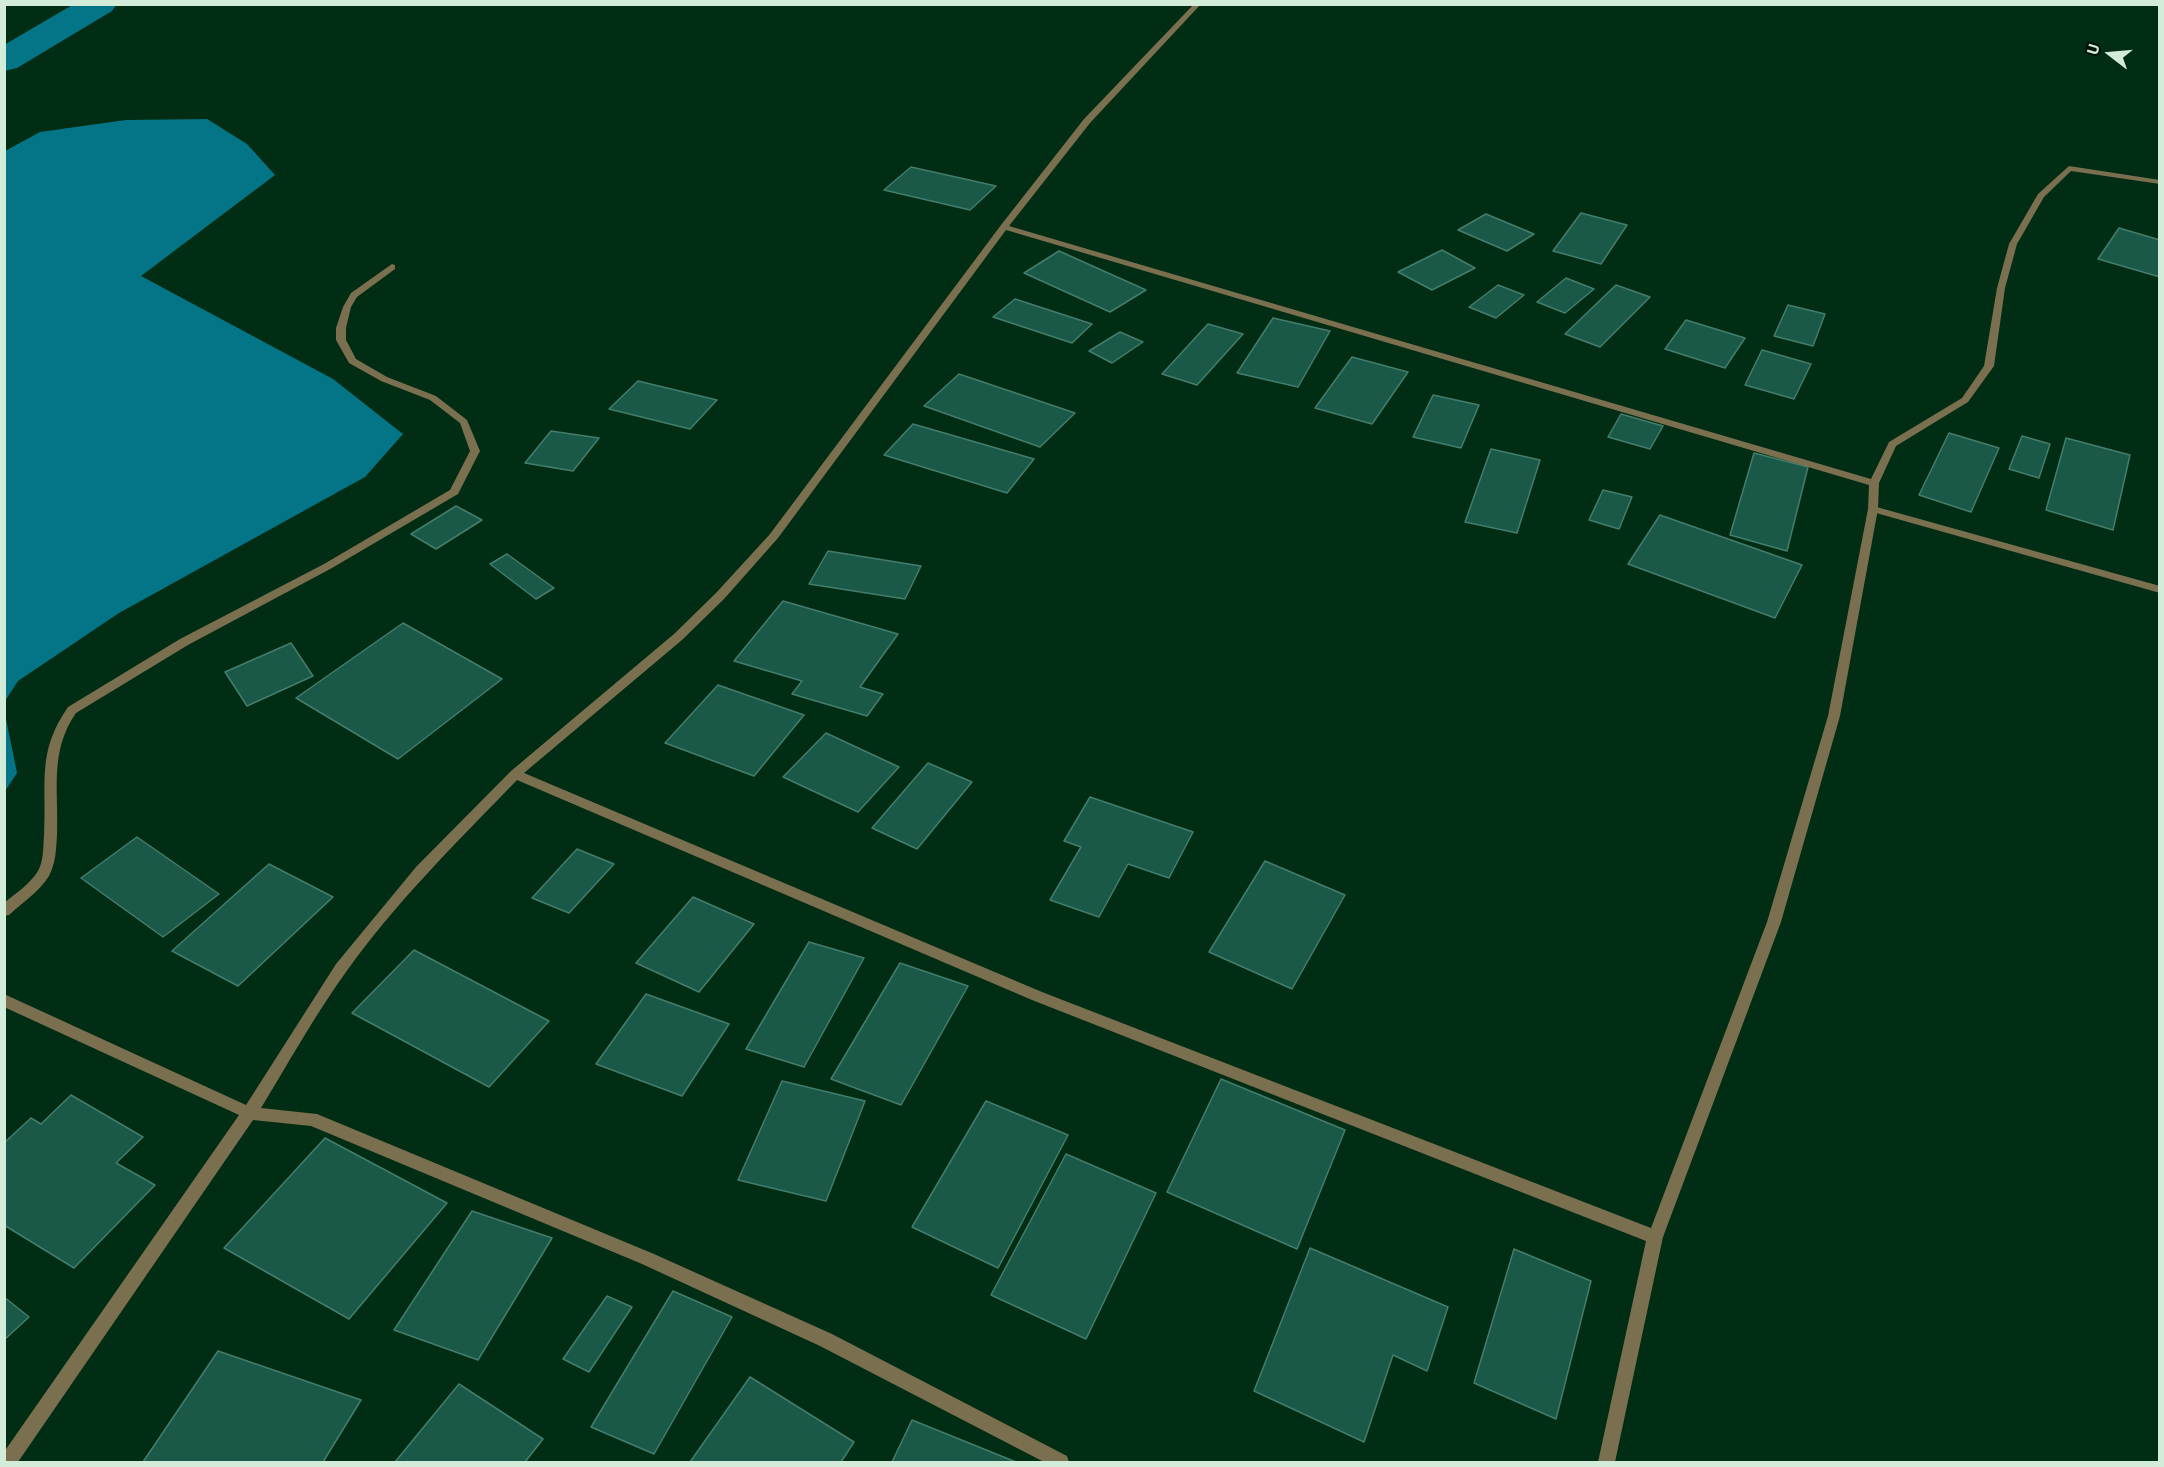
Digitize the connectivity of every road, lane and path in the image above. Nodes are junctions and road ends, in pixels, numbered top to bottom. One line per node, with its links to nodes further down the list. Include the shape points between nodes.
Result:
1 (1198, 4): 3 (street, via 1087,121)
2 (2160, 182): 5 (street, via 2069,168 2041,196 2013,244 2001,288 1989,366 1965,400 1892,444)
3 (1004, 227): 5 (street); 8 (street, via 774,536 678,637)
4 (393, 267): 9 (street, via 354,295 347,307 341,340 352,361 384,379 433,398 464,422 475,451 454,492 328,566 184,642 72,710 59,725 49,765 52,800 46,868)
5 (1874, 483): 6 (street)
6 (1873, 509): 7 (street); 12 (street, via 1834,716 1778,910)
7 (2160, 591)
8 (515, 774): 11 (street, via 421,872 341,968); 12 (street, via 1037,996)
9 (4, 911)
10 (4, 1000): 11 (street)
11 (249, 1113): 13 (street); 14 (street, via 312,1119 648,1259 826,1340)
12 (1655, 1237): 15 (street)
13 (9, 1462)
14 (1061, 1462)
15 (1607, 1462)

